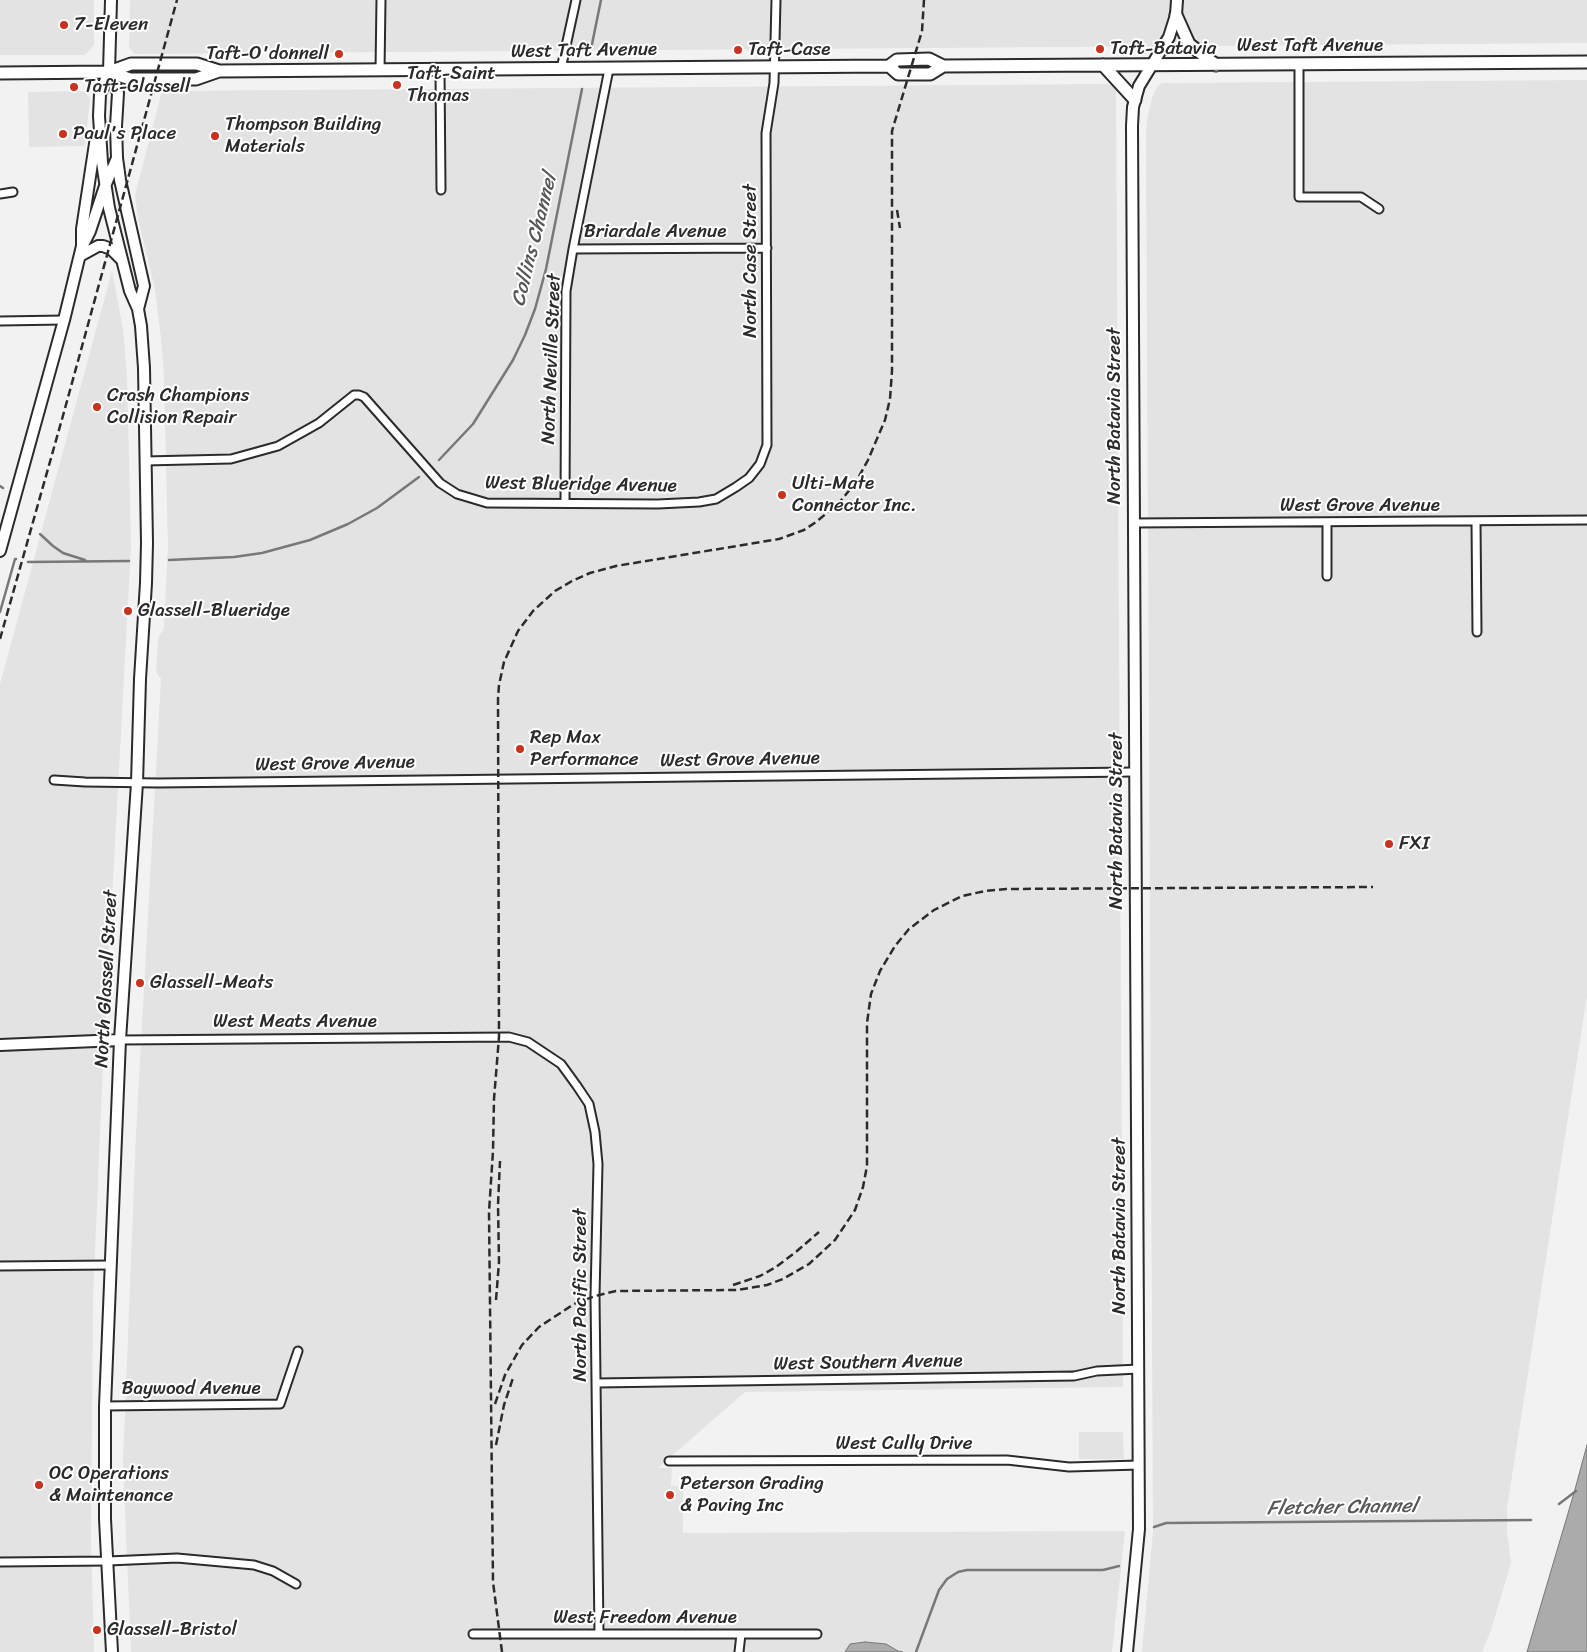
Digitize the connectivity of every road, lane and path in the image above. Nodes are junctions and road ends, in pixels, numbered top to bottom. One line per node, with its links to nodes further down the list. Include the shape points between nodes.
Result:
1 (112, 0): 17 (main road, North Glassell Street)
2 (381, 0): 16 (street)
3 (576, 0): 14 (street)
4 (776, 0): 12 (street, North Case Street)
5 (1177, 0): 6 (main road, North Batavia Street)
6 (1176, 16): 8 (main road, via 1189,44); 11 (main road, North Batavia Street, via 1169,37)
7 (1587, 62): 9 (main road, West Taft Avenue)
8 (1216, 64): 9 (main road, West Taft Avenue); 11 (main road, West Taft Avenue)
9 (1299, 64): 26 (street, via 1299,197 1361,197)
10 (1104, 65): 11 (main road, West Taft Avenue); 12 (main road, West Taft Avenue, via 943,66 930,74 898,74 889,66); 19 (main road)
11 (1151, 65): 19 (main road, North Batavia Street)
12 (776, 67): 13 (main road, West Taft Avenue); 27 (street, North Case Street, via 766,133)
13 (609, 68): 14 (main road, West Taft Avenue); 28 (street, North Neville Street)
14 (562, 69): 15 (main road, West Taft Avenue)
15 (440, 70): 16 (main road, West Taft Avenue); 23 (street)
16 (380, 71): 17 (main road, West Taft Avenue, via 218,71 197,64 131,64)
17 (109, 72): 18 (main road, West Taft Avenue); 20 (main road, North Glassell Street, via 100,94); 21 (main road, North Glassell Street, via 118,93)
18 (0, 73)
19 (1135, 100): 40 (main road, North Batavia Street, via 1131,152)
20 (99, 116): 22 (main road, North Glassell Street); 29 (main road)
21 (117, 158): 22 (main road); 31 (main road, North Glassell Street, via 144,286)
22 (105, 186): 29 (main road); 30 (main road, North Glassell Street)
23 (441, 190)
24 (13, 192): 25 (street)
25 (0, 194)
26 (1379, 209)
27 (767, 248): 28 (street, Briardale Avenue); 35 (street, North Case Street, via 767,445 760,464 748,478)
28 (573, 249): 36 (street, North Neville Street, via 566,291)
29 (81, 251): 30 (main road, via 103,246); 32 (main road)
30 (122, 260): 31 (main road, North Glassell Street)
31 (138, 309): 34 (main road, North Glassell Street, via 144,368)
32 (64, 320): 33 (street); 41 (main road)
33 (0, 321)
34 (146, 461): 36 (street, West Blueridge Avenue, via 231,459 278,446 319,423 354,395 359,395 440,483 457,494 487,503); 47 (main road, North Glassell Street, via 146,575)
35 (716, 499): 36 (street, West Blueridge Avenue, via 658,504)
36 (565, 503)
37 (1587, 520): 38 (street, West Grove Avenue)
38 (1476, 521): 39 (street, West Grove Avenue); 44 (street)
39 (1327, 522): 40 (street, West Grove Avenue); 43 (street)
40 (1133, 523): 45 (main road, North Batavia Street)
41 (3, 532): 42 (main road)
42 (0, 551)
43 (1327, 576)
44 (1476, 632)
45 (1134, 772): 47 (street, West Grove Avenue); 54 (main road, North Batavia Street)
46 (54, 780): 47 (street, West Grove Avenue)
47 (137, 783): 49 (main road, North Glassell Street)
48 (470, 1037): 49 (street, West Meats Avenue); 55 (street, North Pacific Street, via 508,1037 528,1042 561,1064 588,1104 596,1132 598,1164)
49 (120, 1040): 50 (main road); 51 (main road, North Glassell Street)
50 (0, 1044)
51 (111, 1265): 52 (street); 56 (main road, North Glassell Street)
52 (0, 1266)
53 (298, 1351): 56 (street, Baywood Avenue, via 280,1404)
54 (1139, 1369): 55 (street, West Southern Avenue, via 1097,1370 1074,1376); 58 (main road, North Batavia Street)
55 (597, 1383): 63 (street, North Pacific Street)
56 (105, 1406): 59 (main road, North Glassell Street)
57 (668, 1462): 58 (street, West Cully Drive, via 1007,1460 1069,1467)
58 (1138, 1465): 68 (main road, North Batavia Street, via 1138,1538)
59 (108, 1561): 60 (street); 61 (street, via 177,1558 254,1565); 66 (main road, North Glassell Street)
60 (0, 1562)
61 (296, 1584)
62 (473, 1634): 63 (street, West Freedom Avenue)
63 (599, 1634): 64 (street, West Freedom Avenue)
64 (741, 1634): 65 (street, West Freedom Avenue); 67 (street)
65 (817, 1634)
66 (112, 1652)
67 (739, 1652)
68 (1127, 1652)

